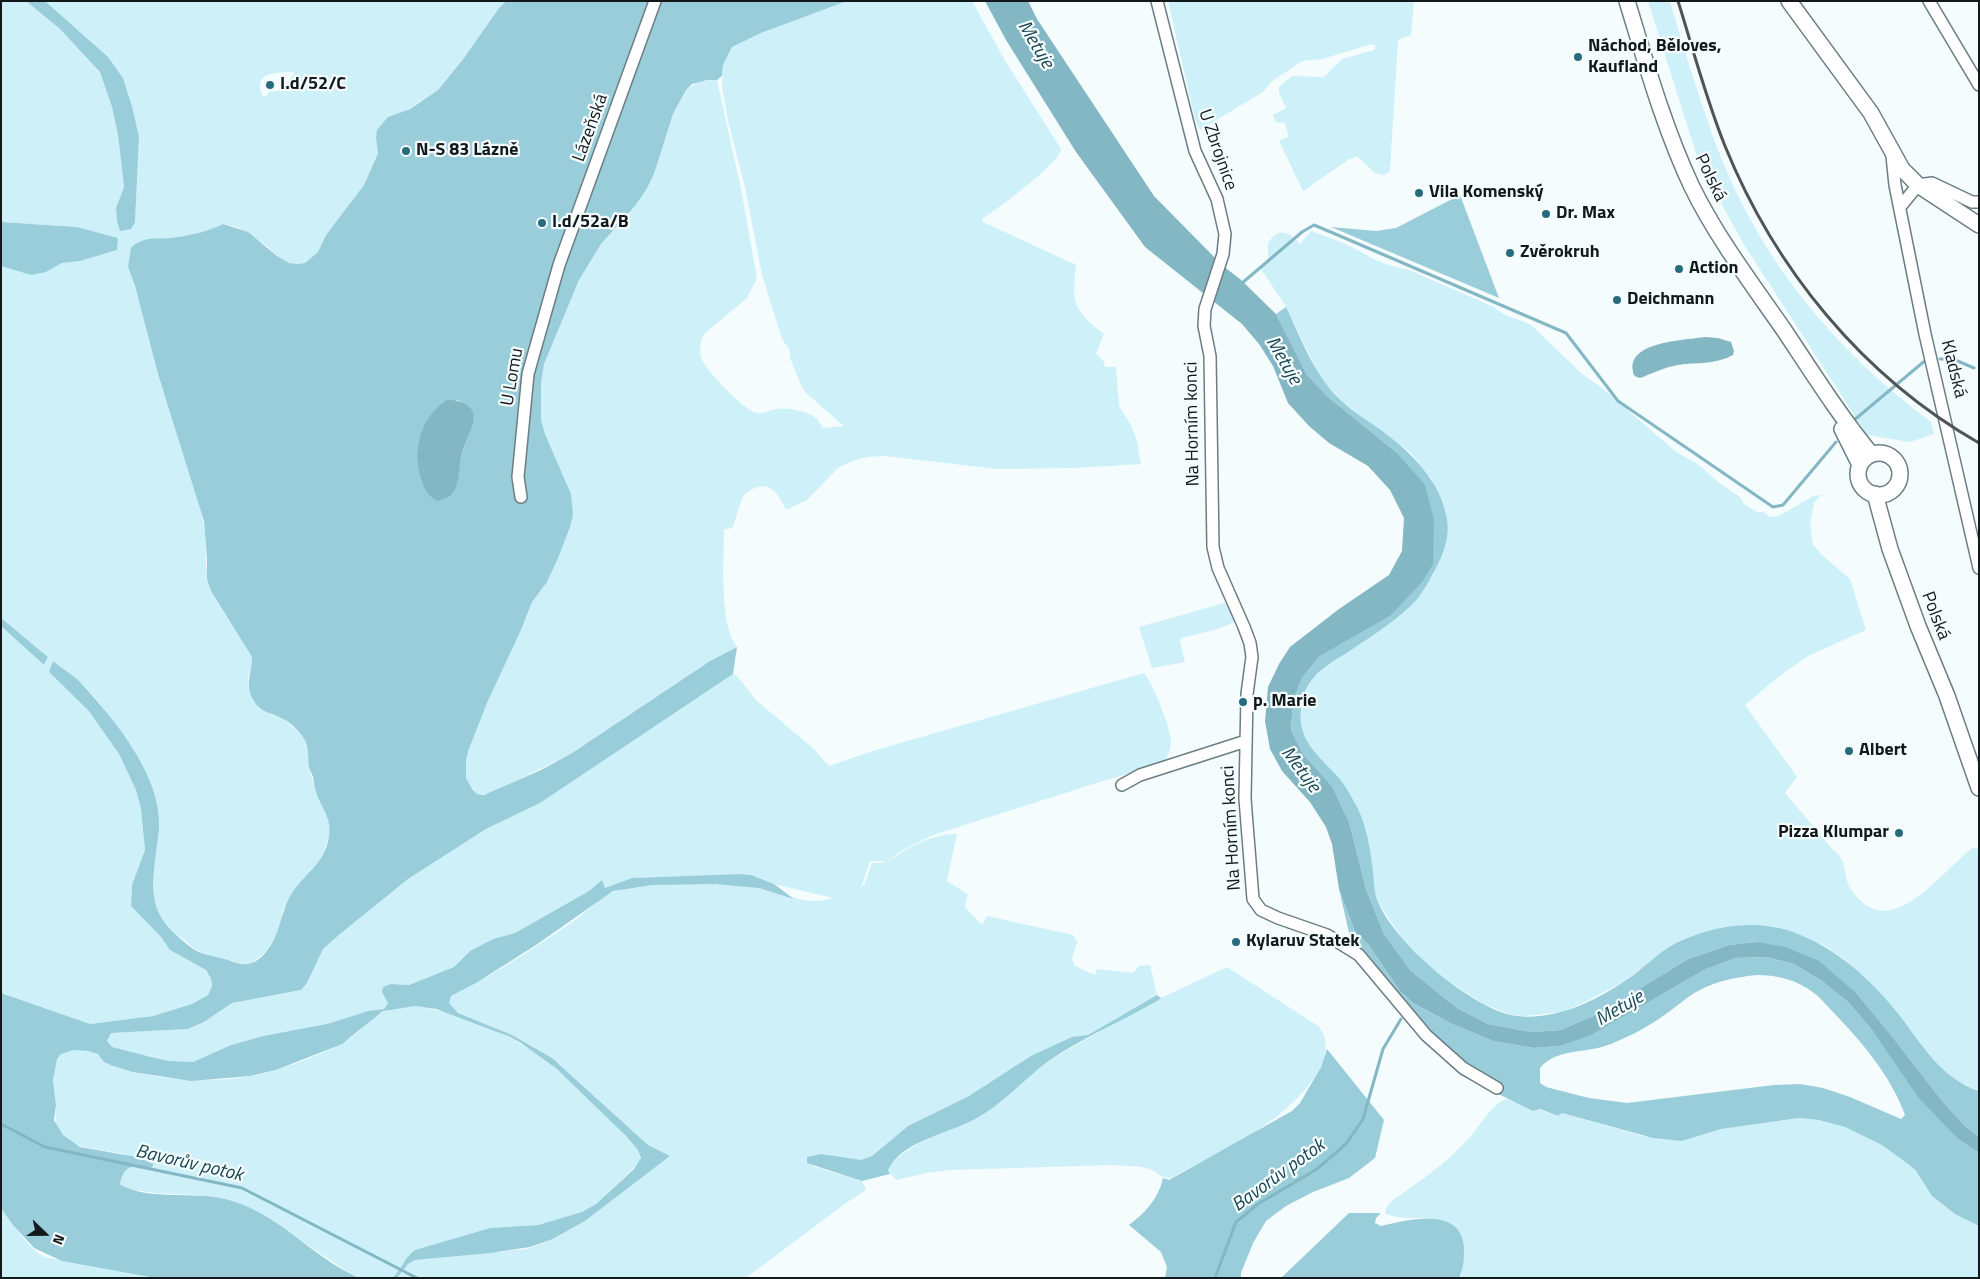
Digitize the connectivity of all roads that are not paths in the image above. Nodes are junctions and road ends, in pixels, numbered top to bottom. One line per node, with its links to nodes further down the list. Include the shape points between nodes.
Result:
1 (655, 1): 12 (street, Lázeňská)
2 (1157, 1): 13 (street, U Zbrojnice, via 1195,151 1216,199 1225,234 1223,254)
3 (1627, 1): 14 (main road, Polská, via 1657,96 1691,185)
4 (1789, 1): 7 (main road, Kladská, via 1871,113)
5 (1929, 1): 6 (street)
6 (1979, 85)
7 (1892, 154): 8 (main road, Kladská); 10 (street, Kladská)
8 (1918, 185): 9 (street, via 1932,183 1972,202); 10 (street); 11 (main road, Kladská)
9 (1979, 202)
10 (1900, 207): 17 (street, Kladská, via 1925,334)
11 (1979, 225)
12 (559, 265): 16 (street, U Lomu, via 528,374 518,477)
13 (1205, 309): 19 (street, Na Horním konci, via 1204,326 1210,356 1214,548 1218,568 1251,650)
14 (1865, 460): 15 (main road, via 1858,474 1860,483); 15 (main road, via 1886,454 1898,464 1900,475 1897,484)
15 (1880, 494): 18 (main road, Polská, via 1890,549)
16 (521, 497)
17 (1979, 568)
18 (1947, 696): 20 (main road, Polská); 22 (main road, Polská)
19 (1246, 741): 21 (street, Na Horním konci); 23 (street, Na Horním konci, via 1245,799 1253,900 1261,910 1327,935 1359,955 1432,1042 1463,1068)
20 (1979, 764)
21 (1122, 785)
22 (1979, 788)
23 (1497, 1088)

